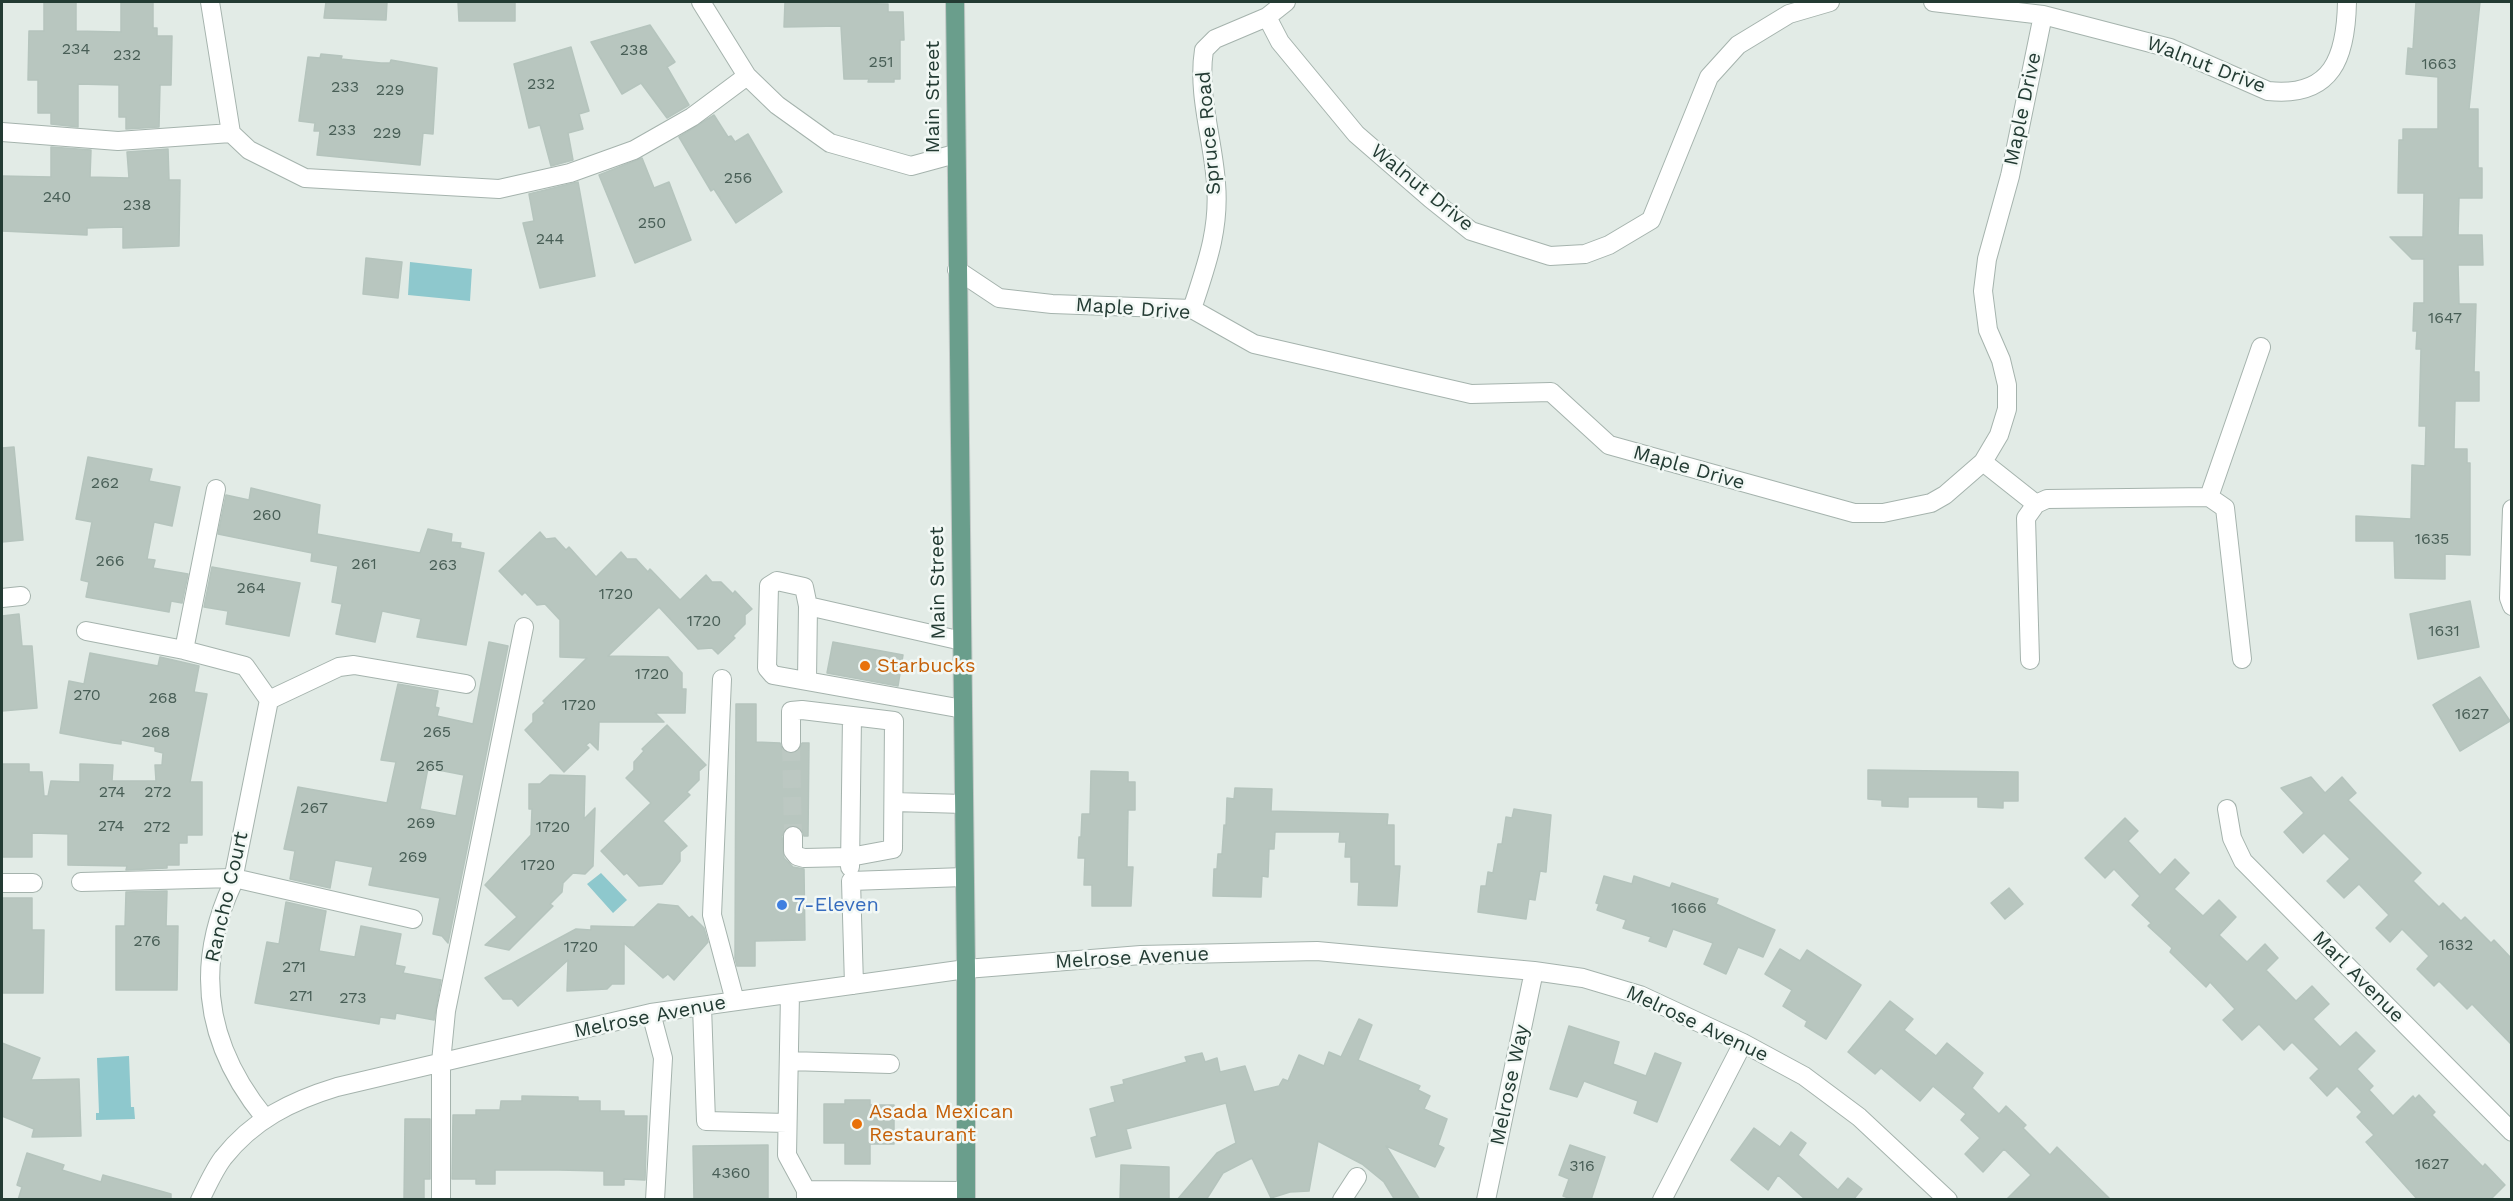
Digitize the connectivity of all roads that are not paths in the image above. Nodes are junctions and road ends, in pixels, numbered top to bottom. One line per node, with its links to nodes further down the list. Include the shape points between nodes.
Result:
1 (210, 2): 12 (street)
2 (701, 2): 10 (street)
3 (955, 2): 13 (main road, Main Street)
4 (1286, 2): 9 (street, Spruce Road)
5 (1830, 2): 9 (street, Walnut Drive, via 1789,14 1738,45 1709,77 1651,220 1610,245 1585,254 1550,256 1471,231 1414,184 1332,108 1280,42)
6 (1933, 2): 8 (street, Walnut Drive)
7 (2347, 2): 8 (street, Walnut Drive, via 2346,38 2337,62 2319,81 2281,92 2170,48)
8 (2043, 15): 17 (street, Maple Drive, via 1987,259 1983,291 1988,330 2001,360 2007,409 1999,435)
9 (1267, 17): 15 (street, Spruce Road, via 1215,39 1204,50 1202,83 1216,184 1214,243)
10 (747, 76): 12 (street, via 692,117 634,150 570,173 500,189 305,178 249,150); 13 (street, via 777,105 830,142 911,166)
11 (2, 132): 12 (street, via 118,141)
12 (231, 133)
13 (955, 154): 14 (main road, Main Street)
14 (957, 270): 15 (street, Maple Drive, via 999,298); 28 (main road, Main Street)
15 (1192, 309): 17 (street, Maple Drive, via 1254,344 1437,387 1472,394 1551,392 1609,445 1854,513 1883,513 1931,503)
16 (2261, 347): 19 (street)
17 (1983, 462): 20 (street)
18 (216, 489): 29 (street)
19 (2209, 497): 20 (street, via 2047,499); 30 (street, via 2225,507)
20 (2036, 504): 31 (street, via 2025,518)
21 (2511, 509): 25 (street)
22 (21, 596): 23 (street)
23 (2, 598)
24 (807, 606): 28 (street); 33 (street); 33 (street, via 804,587 777,581 769,586 767,668 773,675)
25 (2511, 606)
26 (524, 627): 60 (street, via 446,1011)
27 (86, 631): 29 (street)
28 (962, 641): 36 (main road, Main Street)
29 (184, 650): 35 (street, via 245,666)
30 (2242, 659)
31 (2030, 660)
32 (722, 679): 55 (street, via 712,915)
33 (807, 680): 36 (street)
34 (466, 684): 35 (street, via 354,665 339,667)
35 (268, 700): 45 (street, Rancho Court)
36 (963, 709): 40 (main road, Main Street)
37 (852, 716): 38 (street, via 791,711); 39 (street, via 894,721); 43 (street)
38 (791, 743)
39 (894, 802): 40 (street); 43 (street, via 893,849)
40 (964, 804): 44 (main road, Main Street)
41 (2227, 809): 64 (street, Marl Avenue, via 2232,838 2243,861)
42 (793, 836): 43 (street, via 797,856)
43 (850, 857): 46 (street)
44 (964, 877): 46 (street); 51 (main road, Main Street)
45 (234, 878): 47 (street); 50 (street); 62 (street, Rancho Court, via 220,911 212,948 211,1012 229,1066)
46 (851, 881): 53 (street)
47 (81, 882)
48 (2, 883): 49 (street)
49 (33, 884)
50 (413, 919)
51 (966, 969): 52 (street, Melrose Avenue, via 1141,955 1317,951); 53 (street, Melrose Avenue); 67 (main road, Main Street)
52 (1534, 971): 58 (street, Melrose Avenue, via 1583,978 1640,995); 72 (street, Melrose Way)
53 (854, 984): 54 (street, Melrose Avenue)
54 (790, 994): 55 (street, Melrose Avenue); 59 (street)
55 (735, 1001): 56 (street, Melrose Avenue)
56 (702, 1006): 57 (street, Melrose Avenue); 63 (street, via 706,1121)
57 (651, 1013): 60 (street, Melrose Avenue); 70 (street, via 663,1058)
58 (1743, 1043): 73 (street); 74 (street, Melrose Avenue, via 1804,1076 1859,1117)
59 (789, 1061): 61 (street); 63 (street)
60 (441, 1062): 62 (street, Melrose Avenue, via 297,1099); 69 (street)
61 (890, 1064)
62 (265, 1118): 68 (street, Melrose Avenue, via 223,1159)
63 (787, 1123): 66 (street, via 787,1155)
64 (2511, 1132)
65 (1357, 1177): 71 (street)
66 (806, 1195): 67 (street)
67 (966, 1195)
68 (200, 1200)
69 (441, 1200)
70 (655, 1200)
71 (1342, 1200)
72 (1486, 1200)
73 (1662, 1200)
74 (1948, 1200)

